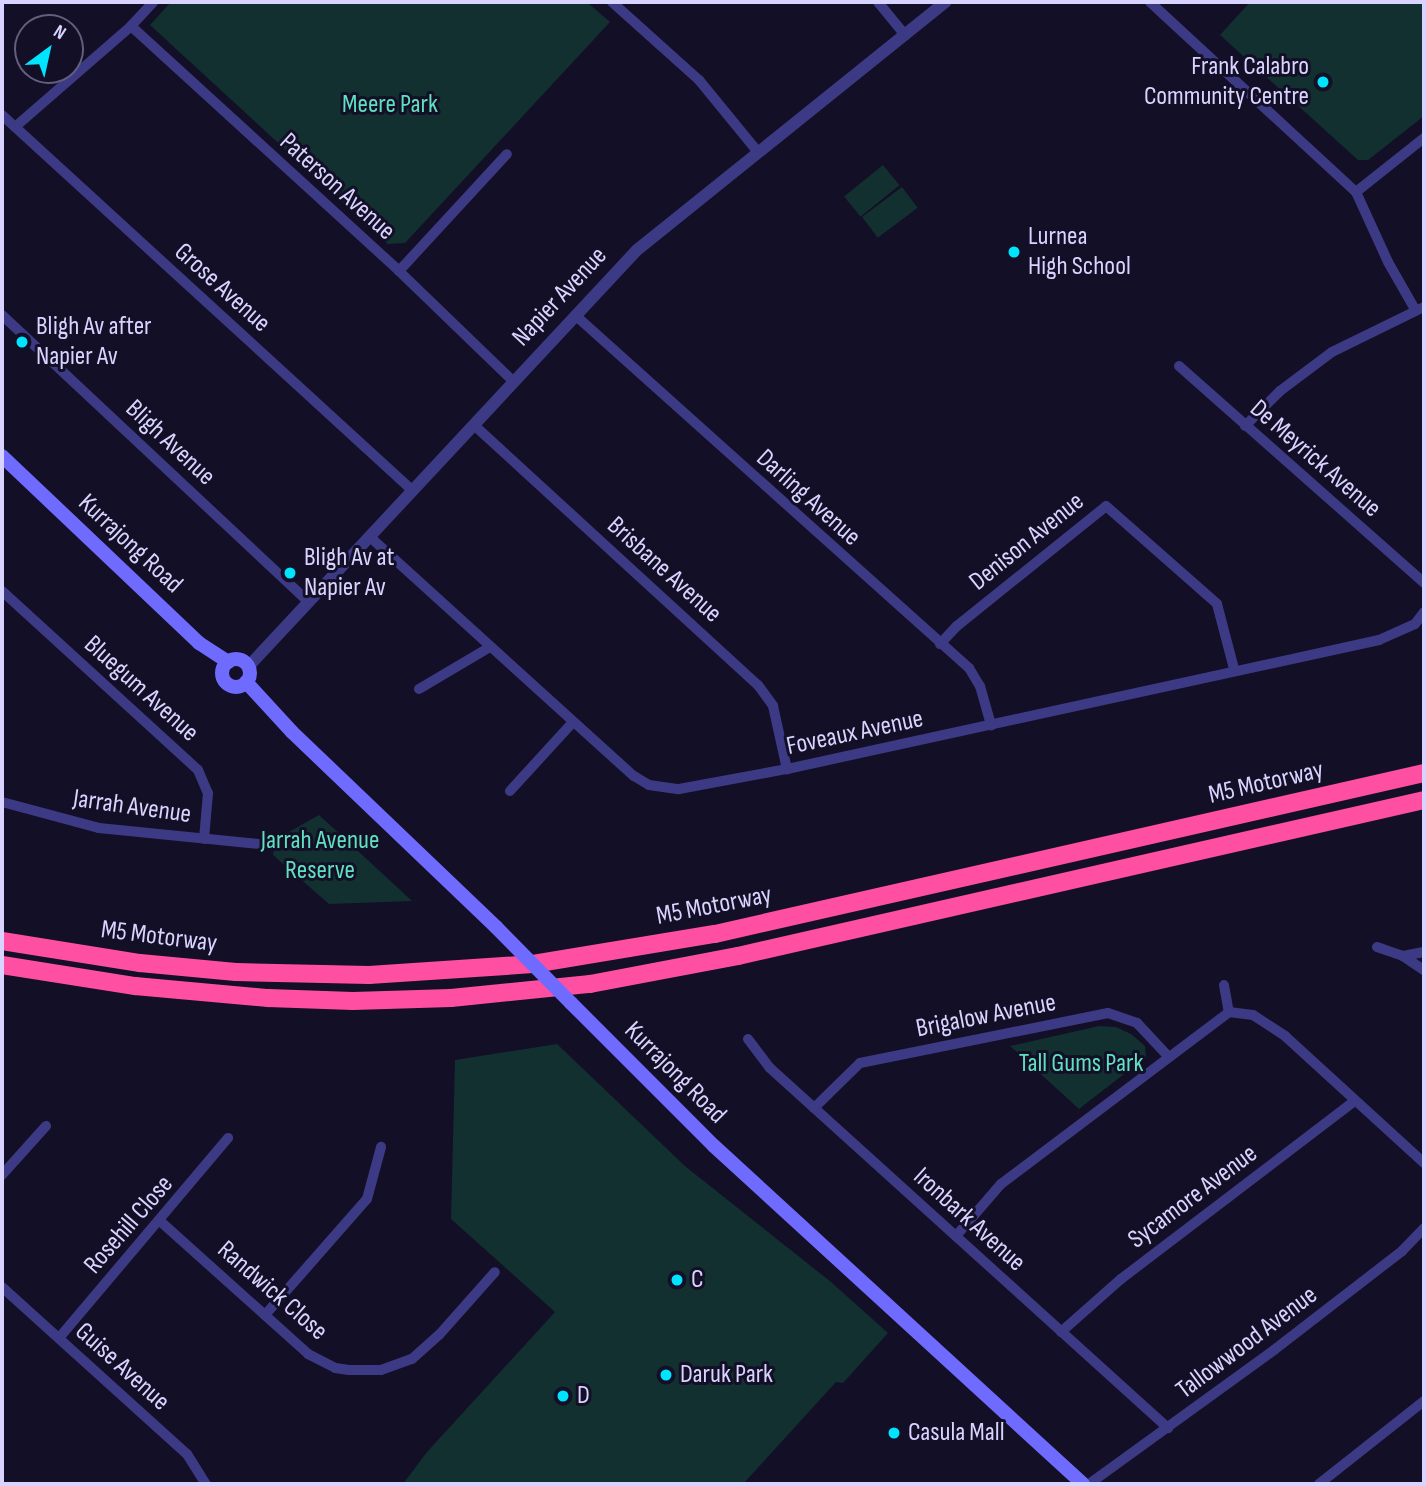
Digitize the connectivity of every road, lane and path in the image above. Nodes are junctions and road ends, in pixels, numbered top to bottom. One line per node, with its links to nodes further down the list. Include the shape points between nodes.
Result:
1 (153, 2): 6 (street)
2 (612, 2): 11 (street, via 699,80)
3 (878, 2): 7 (street)
4 (946, 2): 7 (street, Napier Avenue)
5 (1150, 2): 13 (street)
6 (131, 26): 9 (street); 14 (street, Paterson Avenue)
7 (905, 35): 11 (street, Napier Avenue)
8 (2, 115): 9 (street, Grose Avenue)
9 (15, 127): 23 (street, Grose Avenue)
10 (1424, 138): 13 (street)
11 (758, 152): 16 (street, Napier Avenue, via 644,243)
12 (507, 154): 14 (street)
13 (1356, 192): 15 (street, via 1388,262)
14 (398, 271): 19 (street, Paterson Avenue)
15 (1420, 309): 20 (street, via 1332,352 1280,391)
16 (575, 314): 19 (street, Napier Avenue); 29 (street, Darling Avenue)
17 (2, 315): 27 (street, Bligh Avenue)
18 (1179, 366): 20 (street, De Meyrick Avenue)
19 (513, 381): 21 (street, Napier Avenue)
20 (1245, 425): 25 (street, De Meyrick Avenue)
21 (475, 426): 23 (street, Napier Avenue); 38 (street, Brisbane Avenue, via 758,685 772,706)
22 (4, 462): 31 (main road, Kurrajong Road, via 199,643)
23 (414, 491): 24 (street, Napier Avenue)
24 (370, 537): 27 (street, Napier Avenue); 30 (street, Foveaux Avenue)
25 (1424, 583)
26 (2, 591): 43 (street, Bluegum Avenue, via 198,770 208,793)
27 (309, 602): 32 (street, Napier Avenue)
28 (1424, 612): 33 (street, Foveaux Avenue, via 1415,624 1379,640)
29 (940, 644): 33 (street, Denison Avenue, via 1106,506 1217,604); 37 (street, Darling Avenue, via 976,677)
30 (490, 647): 35 (street); 36 (street, Foveaux Avenue)
31 (228, 662): 32 (main road, via 239,660); 34 (main road, via 222,672 227,683 238,687)
32 (248, 667): 34 (main road)
33 (1234, 669): 37 (street, Foveaux Avenue)
34 (246, 682): 73 (main road, Kurrajong Road, bridge, via 714,1146)
35 (419, 689)
36 (573, 722): 38 (street, Foveaux Avenue, via 649,785 678,789); 40 (street)
37 (991, 725): 38 (street, Foveaux Avenue)
38 (787, 769)
39 (1424, 773): 45 (highway, M5 Motorway, via 715,934 533,964 369,975 236,972)
40 (510, 791)
41 (1424, 800): 49 (highway, M5 Motorway, via 738,956 590,984 438,998 268,998 135,986)
42 (2, 802): 43 (street, Jarrah Avenue, via 99,828)
43 (204, 839): 44 (street, Jarrah Avenue)
44 (258, 844)
45 (2, 941)
46 (1377, 947): 48 (street)
47 (1424, 952): 48 (street)
48 (1404, 956): 50 (street)
49 (2, 965)
50 (1424, 970)
51 (1224, 985): 52 (street)
52 (1229, 1012): 54 (street); 55 (street, via 1253,1015 1285,1036)
53 (748, 1039): 56 (street, Ironbark Avenue, via 760,1059)
54 (1168, 1056): 56 (street, Brigalow Avenue, via 1137,1023 1108,1013 860,1063); 64 (street, via 1001,1184)
55 (1355, 1101): 60 (street); 68 (street, Sycamore Avenue, via 1121,1279)
56 (814, 1108): 64 (street, Ironbark Avenue)
57 (46, 1126): 61 (street)
58 (228, 1138): 62 (street, Rosehill Close)
59 (380, 1147): 67 (street, via 367,1199)
60 (1424, 1163)
61 (2, 1175)
62 (160, 1221): 67 (street, Randwick Close); 69 (street, Rosehill Close)
63 (1424, 1228): 71 (street, Tallowwood Avenue, via 1402,1251)
64 (956, 1236): 68 (street, Ironbark Avenue)
65 (495, 1272): 67 (street, Randwick Close, via 427,1347 412,1359 381,1370 349,1370 321,1361)
66 (2, 1287): 69 (street, Guise Avenue)
67 (265, 1315)
68 (1061, 1332): 71 (street, Ironbark Avenue)
69 (59, 1338): 72 (street, Guise Avenue, via 187,1454)
70 (1424, 1401): 75 (street)
71 (1168, 1428): 74 (street, Tallowwood Avenue)
72 (206, 1484)
73 (1083, 1484)
74 (1089, 1484)
75 (1319, 1484)

